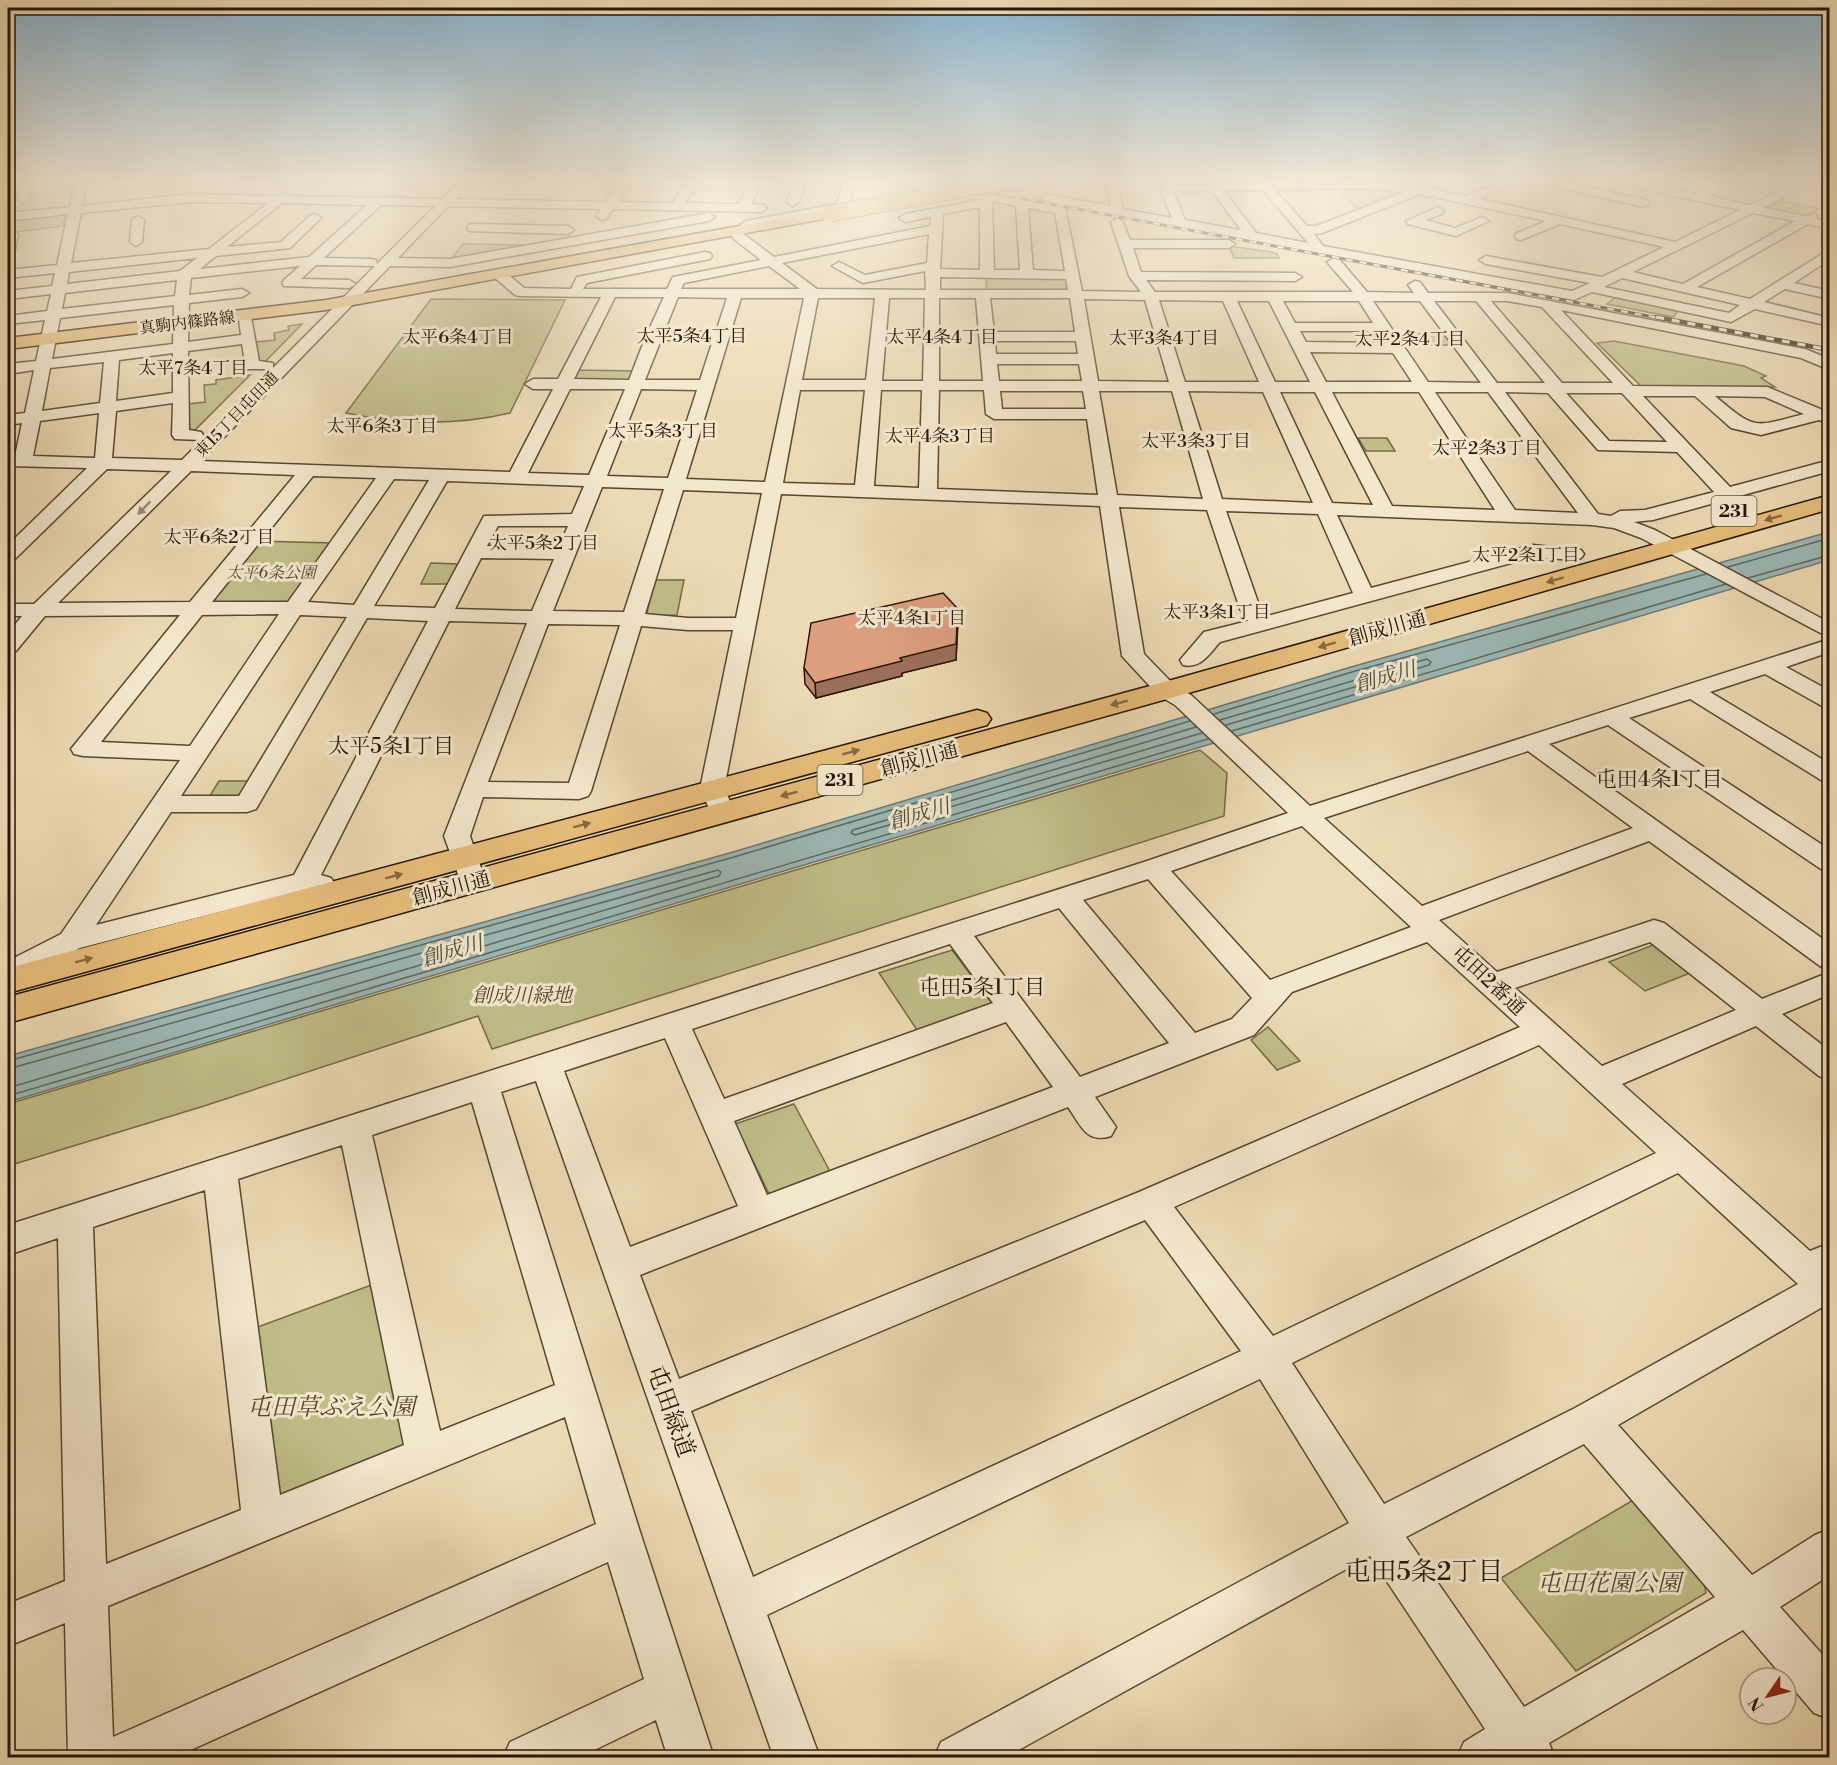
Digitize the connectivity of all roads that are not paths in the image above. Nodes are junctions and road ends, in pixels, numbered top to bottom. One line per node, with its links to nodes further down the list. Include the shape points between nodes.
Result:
1 (64, 264): 28 (street)
2 (99, 264): 28 (street)
3 (198, 264): 39 (street)
4 (277, 264): 29 (street)
5 (308, 264): 46 (street, via 289,283)
6 (376, 264): 46 (street, 東15丁目屯田通)
7 (377, 264): 71 (street, 東15丁目屯田通)
8 (556, 264): 40 (main road, 真駒内篠路線)
9 (654, 264): 57 (street, via 582,280)
10 (760, 264): 33 (street)
11 (775, 264): 42 (street)
12 (848, 264): 30 (street, via 834,267 863,279)
13 (931, 264): 30 (street)
14 (987, 264): 37 (street)
15 (1025, 264): 38 (street)
16 (1071, 264): 41 (street)
17 (1132, 264): 43 (street)
18 (1288, 264): 44 (street)
19 (1336, 264): 67 (street)
20 (1347, 264): 68 (street, via 1409,276)
21 (1405, 264): 32 (street)
22 (1456, 264): 32 (street)
23 (1489, 264): 48 (street)
24 (1637, 264): 35 (street)
25 (1728, 264): 49 (street)
26 (1803, 264): 27 (street)
27 (1810, 266): 31 (street); 47 (street)
28 (63, 268): 36 (street); 50 (street)
29 (240, 268): 39 (street); 52 (street)
30 (932, 270): 37 (street); 55 (street)
31 (1830, 270)
32 (1442, 271): 48 (street, via 1574,296)
33 (720, 272): 53 (street); 59 (street, via 678,280)
34 (810, 272): 42 (street)
35 (1619, 273): 48 (street); 49 (street)
36 (8, 274)
37 (987, 274): 38 (street)
38 (1026, 274): 41 (street)
39 (184, 275): 45 (street); 70 (street)
40 (500, 275): 57 (street, via 520,292); 71 (main road, 真駒内篠路線)
41 (1073, 275): 61 (street)
42 (790, 276): 51 (street)
43 (1136, 276): 44 (street); 63 (street)
44 (1295, 277): 66 (street)
45 (119, 282): 50 (street); 75 (street)
46 (349, 284): 74 (street, 東15丁目屯田通)
47 (1783, 284): 62 (street); 73 (street)
48 (1597, 285): 73 (street, via 1731,318)
49 (1685, 288): 73 (street)
50 (58, 289): 56 (street); 77 (street)
51 (812, 292): 53 (street); 54 (street); 106 (street)
52 (242, 293): 70 (street); 78 (street)
53 (742, 293): 59 (street); 86 (street)
54 (882, 293): 55 (street); 107 (street)
55 (931, 293): 60 (street); 108 (street)
56 (8, 294)
57 (573, 294): 58 (street)
58 (610, 294): 59 (street); 103 (street)
59 (671, 294): 85 (street)
60 (983, 294): 61 (street, via 1034,300); 87 (street)
61 (1076, 294): 63 (street); 88 (street)
62 (1830, 295)
63 (1151, 296): 64 (street); 111 (street)
64 (1228, 296): 65 (street); 112 (street)
65 (1274, 296): 66 (street); 82 (street)
66 (1306, 296): 67 (street)
67 (1363, 296): 68 (street); 83 (street)
68 (1423, 297): 69 (street); 115 (street)
69 (1480, 297): 72 (street); 116 (street)
70 (182, 300): 75 (street); 80 (street)
71 (345, 302): 74 (main road, 真駒内篠路線); 129 (street, 東15丁目屯田通)
72 (1547, 304): 99 (street, via 1805,354); 117 (street)
73 (1752, 304): 76 (street)
74 (326, 305): 78 (main road, 真駒内篠路線); 100 (street, 東15丁目屯田通)
75 (116, 307): 77 (street)
76 (1796, 314): 81 (street); 84 (street)
77 (52, 315): 79 (street); 89 (street)
78 (245, 315): 80 (main road, 真駒内篠路線); 90 (street)
79 (8, 320)
80 (180, 323): 89 (main road, 真駒内篠路線); 93 (street)
81 (1782, 325)
82 (1290, 327): 83 (street); 92 (street)
83 (1384, 327): 94 (street)
84 (1828, 330)
85 (653, 336): 86 (street); 104 (street)
86 (721, 336): 105 (street)
87 (987, 336): 88 (street, via 1038,331); 96 (street)
88 (1083, 337): 97 (street)
89 (47, 339): 91 (main road, 真駒内篠路線); 98 (street)
90 (248, 339): 93 (street); 100 (street, via 252,366)
91 (8, 344)
92 (1301, 347): 94 (street); 113 (street)
93 (181, 348): 95 (street); 119 (street)
94 (1398, 348): 114 (street)
95 (112, 356): 98 (street); 120 (street)
96 (990, 359): 97 (street); 109 (street)
97 (1087, 359): 110 (street)
98 (42, 365): 101 (street); 122 (street)
99 (1830, 365)
100 (267, 366): 125 (street, 東15丁目屯田通)
101 (8, 369)
102 (533, 384): 103 (street)
103 (564, 384): 104 (street); 135 (street)
104 (633, 385): 105 (street); 136 (street)
105 (705, 385): 137 (street)
106 (794, 385): 107 (street); 139 (street)
107 (873, 385): 108 (street); 140 (street)
108 (931, 385): 109 (street); 141 (street)
109 (993, 385): 110 (street); 121 (street, via 994,414)
110 (1090, 385): 111 (street); 121 (street)
111 (1180, 386): 112 (street); 145 (street)
112 (1268, 386): 113 (street); 146 (street)
113 (1322, 386): 114 (street); 147 (street)
114 (1423, 386): 115 (street); 148 (street)
115 (1491, 386): 116 (street); 149 (street)
116 (1556, 388): 117 (street); 126 (street, via 1604,446)
117 (1627, 390): 118 (street); 126 (street)
118 (1700, 392): 123 (street, via 1767,392); 123 (street, via 1737,424 1761,430)
119 (181, 397): 120 (street); 125 (street, via 181,435)
120 (106, 407): 122 (street); 128 (street)
121 (1096, 414): 143 (street)
122 (32, 417): 124 (street); 127 (street)
123 (1825, 417)
124 (8, 420)
125 (195, 436): 129 (street, 東15丁目屯田通)
126 (1682, 447): 142 (street)
127 (20, 460): 128 (street); 134 (street)
128 (103, 463): 129 (street); 156 (street)
129 (177, 465): 131 (street); 161 (street, 東15丁目屯田通)
130 (1830, 465): 142 (street)
131 (308, 470): 132 (street); 158 (street)
132 (389, 473): 133 (street); 159 (street)
133 (441, 475): 135 (street); 160 (street)
134 (8, 478)
135 (516, 478): 136 (street)
136 (595, 481): 137 (street); 150 (street)
137 (676, 484): 139 (street); 164 (street)
138 (1830, 485): 152 (main road, 創成川通 / 231)
139 (774, 488): 140 (street); 165 (street)
140 (864, 492): 141 (street)
141 (928, 494): 143 (street)
142 (1726, 494): 151 (street, via 1646,516 1620,517)
143 (1110, 501): 145 (street); 172 (street, via 1133,656)
144 (1830, 502): 152 (main road, 創成川通 / 231, one-way to 152)
145 (1215, 505): 146 (street); 166 (street, via 1250,609)
146 (1325, 509): 147 (street); 157 (street)
147 (1385, 511): 148 (street)
148 (1509, 516): 149 (street)
149 (1592, 519): 151 (street)
150 (579, 520): 153 (street, via 491,520); 154 (street)
151 (1618, 523): 152 (street)
152 (1660, 541): 155 (main road, 創成川通 / 231); 167 (street); 172 (main road, 創成川通 / 231, one-way to 172)
153 (475, 552): 154 (street); 162 (street)
154 (566, 553): 163 (street)
155 (1574, 554): 157 (street, via 1533,550); 170 (main road, 創成川通 / 231)
156 (8, 555)
157 (1364, 595): 166 (street)
158 (195, 609): 159 (street); 161 (street); 177 (street, via 83,749)
159 (294, 609): 160 (street); 177 (street)
160 (362, 611): 162 (street); 181 (street, via 247,804)
161 (18, 613): 169 (street, 東15丁目屯田通)
162 (442, 615): 163 (street); 187 (street)
163 (540, 616): 164 (street); 179 (street)
164 (633, 619): 165 (street); 179 (street, via 579,791)
165 (745, 624): 180 (street)
166 (1262, 624): 170 (street, via 1212,637)
167 (1830, 632)
168 (1830, 645): 171 (street)
169 (8, 646)
170 (1191, 660): 172 (main road, 創成川通 / 231)
171 (1768, 666): 173 (street); 174 (street)
172 (1156, 681): 180 (main road, 創成川通 / 231); 182 (street, 屯田2番通, via 1190,707)
173 (1693, 690): 175 (street); 178 (street)
174 (1830, 701)
175 (1611, 717): 176 (street); 184 (street)
176 (1532, 743): 182 (street); 183 (street)
177 (196, 753): 181 (street)
178 (1830, 775)
179 (472, 789): 186 (street, via 457,836)
180 (718, 801): 186 (main road, 創成川通 / 231)
181 (163, 804): 192 (street)
182 (1304, 814): 185 (street); 190 (street, 屯田2番通)
183 (1650, 831): 190 (street); 193 (street)
184 (1830, 863)
185 (1152, 868): 189 (street); 198 (street)
186 (468, 869): 188 (main road, 創成川通 / 231, one-way to 186); 200 (main road, 創成川通 / 231)
187 (304, 881): 188 (street); 192 (street)
188 (347, 889): 195 (main road, 創成川通 / 231, one-way to 188)
189 (1064, 896): 191 (street); 204 (street)
190 (1426, 923): 197 (street, 屯田2番通); 198 (street, via 1282,985)
191 (956, 932): 199 (street); 202 (street)
192 (71, 942): 194 (street)
193 (1830, 959)
194 (8, 973)
195 (8, 981)
196 (1830, 982): 201 (street)
197 (1494, 984): 201 (street, via 1654,930); 203 (street, 屯田2番通)
198 (1269, 998): 204 (street, via 1243,1027)
199 (1012, 1008): 209 (street); 210 (street)
200 (8, 1010)
201 (1758, 1012): 206 (street); 207 (street)
202 (674, 1023): 205 (street); 210 (street)
203 (1543, 1030): 207 (street, 屯田2番通); 215 (street)
204 (1189, 1047): 209 (street)
205 (546, 1064): 208 (street); 219 (street, 屯田緑道)
206 (1830, 1068)
207 (1598, 1081): 213 (street, 屯田2番通)
208 (483, 1085): 211 (street); 222 (street)
209 (1075, 1092): 212 (street); 216 (street)
210 (715, 1114): 216 (street)
211 (354, 1127): 214 (street); 225 (street)
212 (1100, 1127)
213 (1680, 1157): 220 (street, 屯田2番通); 221 (street)
214 (220, 1171): 217 (street); 226 (street)
215 (1151, 1202): 221 (street); 223 (street)
216 (758, 1212): 219 (street)
217 (75, 1218): 218 (street); 230 (street)
218 (8, 1240)
219 (619, 1267): 223 (street, 屯田緑道)
220 (1823, 1277): 224 (street)
221 (1267, 1357): 227 (street); 232 (street)
222 (577, 1394): 225 (street); 228 (street)
223 (668, 1402): 232 (street, 屯田緑道)
224 (1589, 1421): 227 (street); 231 (street)
225 (426, 1455): 226 (street)
226 (262, 1521): 230 (street)
227 (1377, 1530): 236 (street); 242 (street)
228 (620, 1535): 234 (street); 238 (street)
229 (1830, 1550): 231 (street)
230 (85, 1593): 233 (street); 237 (street)
231 (1747, 1603): 235 (street); 236 (street)
232 (741, 1605): 241 (street, 屯田緑道)
233 (8, 1624)
234 (670, 1690): 239 (street); 240 (street)
235 (1830, 1697)
236 (1524, 1746): 243 (street)
237 (91, 1758)
238 (119, 1758)
239 (526, 1758)
240 (691, 1758)
241 (797, 1758)
242 (957, 1758)
243 (1480, 1758)

